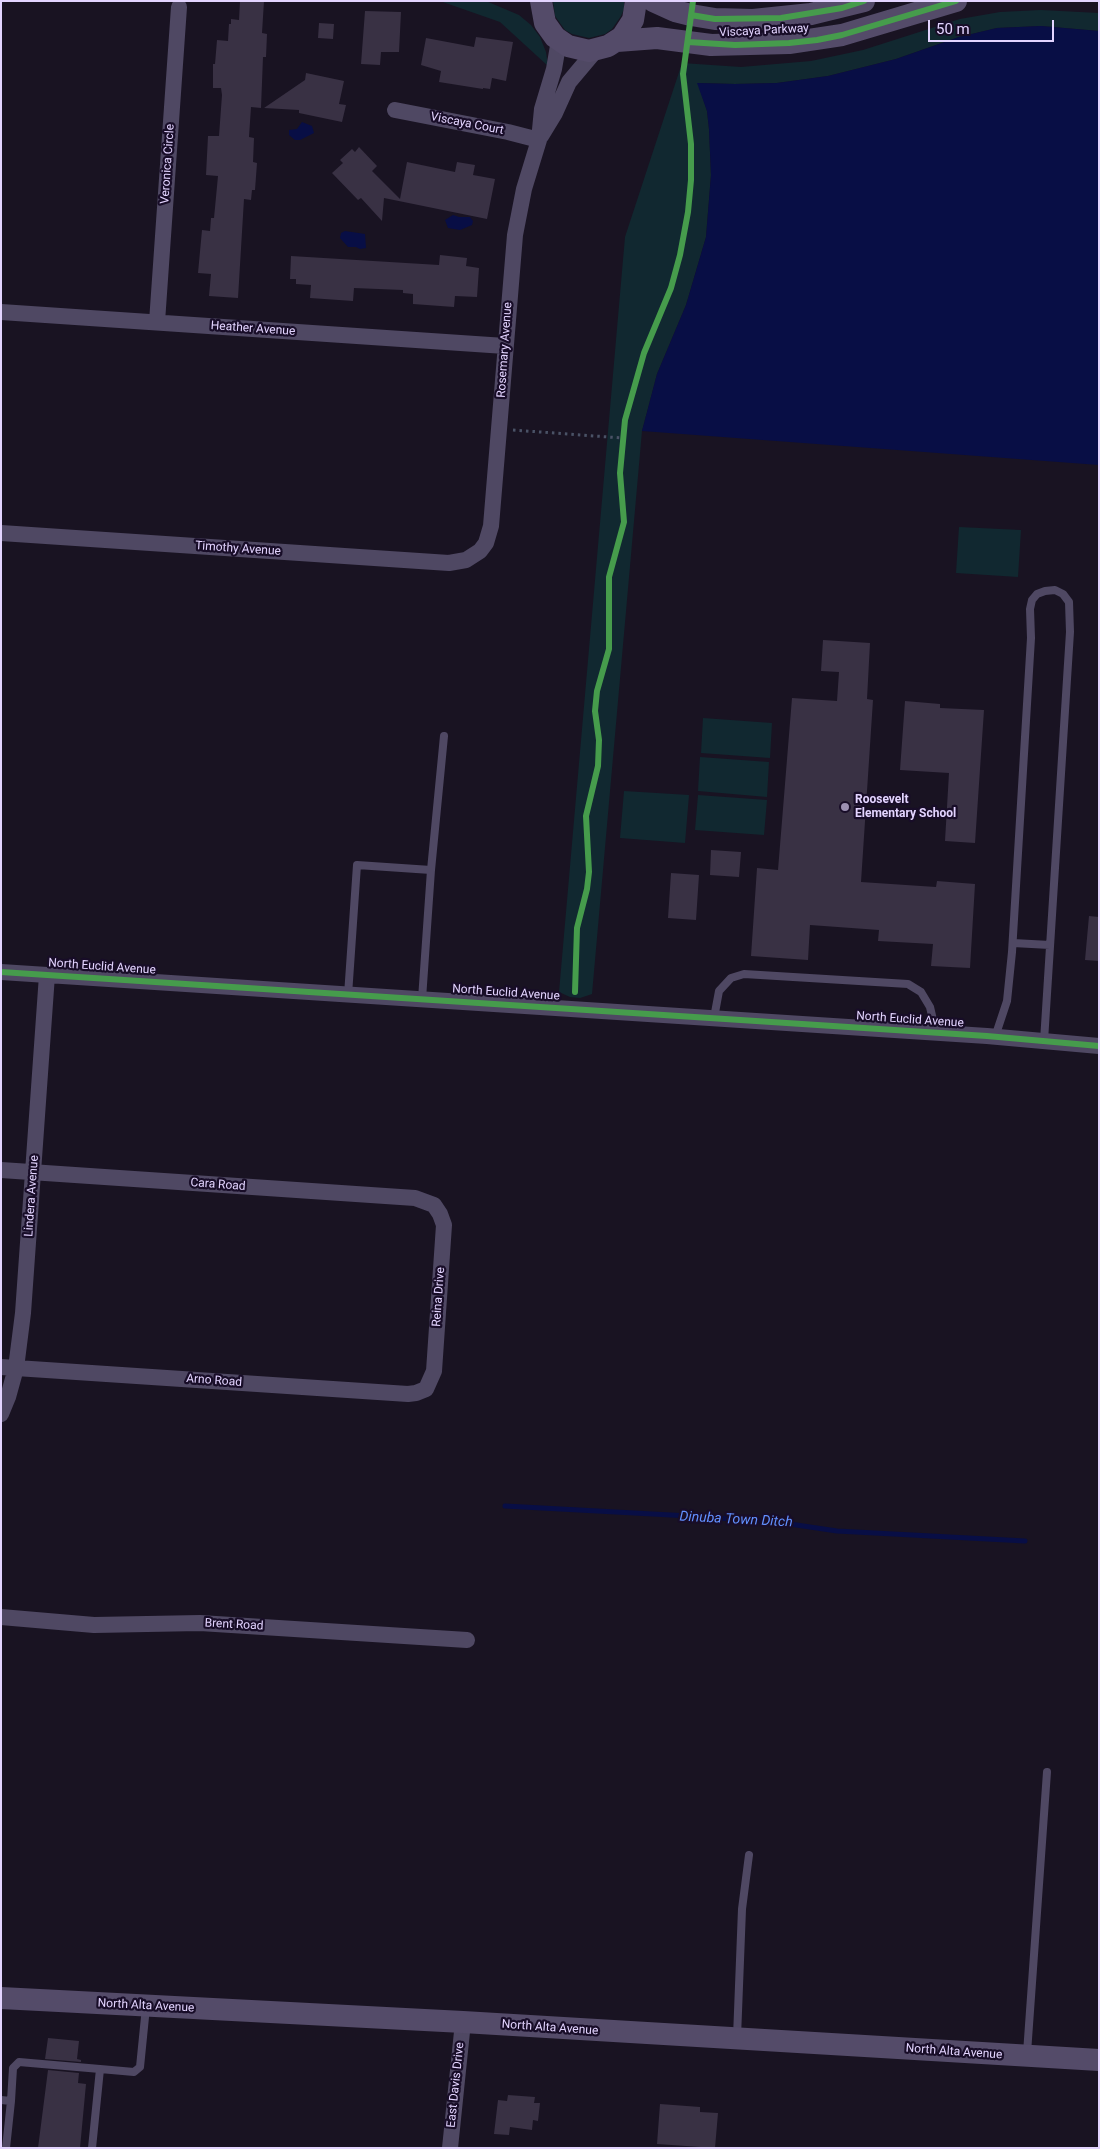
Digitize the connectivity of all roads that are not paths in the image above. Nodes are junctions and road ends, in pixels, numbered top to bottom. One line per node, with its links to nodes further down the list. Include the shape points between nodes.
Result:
1 (636, 1): 8 (main road, via 630,26)
2 (653, 1): 3 (main road, Viscaya Parkway, via 692,15 753,20 812,14)
3 (864, 1)
4 (956, 1): 8 (main road, Viscaya Parkway, via 842,36 789,43 711,45 657,38)
5 (537, 5): 7 (main road, via 548,28)
6 (179, 7): 13 (street, Veronica Circle)
7 (559, 40): 9 (main road, via 575,49); 11 (street, Rosemary Avenue, via 542,108)
8 (616, 41): 9 (main road)
9 (596, 50): 11 (street, Rosemary Avenue, via 568,82 555,113)
10 (395, 110): 11 (street, Viscaya Court)
11 (538, 140): 14 (street, Rosemary Avenue, via 515,235)
12 (1, 312): 13 (street, Heather Avenue)
13 (157, 322): 14 (street, Heather Avenue)
14 (505, 346): 16 (street, Rosemary Avenue, via 489,536)
15 (1, 533): 16 (street, Timothy Avenue, via 449,563)
16 (473, 557)
17 (444, 736): 18 (lane)
18 (431, 870): 23 (lane, via 358,865); 24 (lane)
19 (1013, 943): 20 (lane); 20 (lane, via 1030,609 1037,594 1054,590 1069,602 1070,632); 27 (lane, via 1007,1001)
20 (1050, 945): 28 (lane)
21 (1, 972): 22 (street, North Euclid Avenue)
22 (47, 975): 23 (street, North Euclid Avenue); 31 (street, Lindera Avenue)
23 (348, 995): 24 (street, North Euclid Avenue)
24 (422, 999): 25 (street, North Euclid Avenue)
25 (714, 1018): 26 (street, North Euclid Avenue); 26 (lane, via 719,992 731,978 744,974 908,984 921,992 930,1007)
26 (936, 1033): 27 (street, North Euclid Avenue)
27 (995, 1037): 28 (street, North Euclid Avenue)
28 (1044, 1041): 29 (street, North Euclid Avenue)
29 (1099, 1046)
30 (1, 1170): 31 (street, Cara Road)
31 (34, 1172): 32 (street, Cara Road, via 415,1198); 33 (street, Lindera Avenue, via 22,1313)
32 (434, 1205): 34 (street, Reina Drive, via 444,1225 434,1371)
33 (8, 1367): 34 (street, Arno Road, via 408,1394); 35 (street, Lindera Avenue, via 8,1397)
34 (426, 1389)
35 (1, 1414)
36 (1, 1617): 37 (street, Brent Road, via 94,1625 200,1623)
37 (467, 1640)
38 (1047, 1772): 44 (lane)
39 (748, 1855): 43 (lane, via 742,1909)
40 (1, 1998): 41 (main road, North Alta Avenue)
41 (146, 2006): 42 (main road, North Alta Avenue); 46 (lane, via 140,2067 134,2072)
42 (462, 2022): 43 (main road, North Alta Avenue); 51 (street, East Davis Drive)
43 (737, 2039): 44 (main road, North Alta Avenue)
44 (1026, 2057): 45 (main road, North Alta Avenue)
45 (1099, 2060)
46 (100, 2069): 48 (lane, via 19,2062 14,2068); 50 (lane)
47 (1, 2100): 48 (lane)
48 (11, 2101): 49 (lane)
49 (6, 2148)
50 (92, 2148)
51 (450, 2148)

